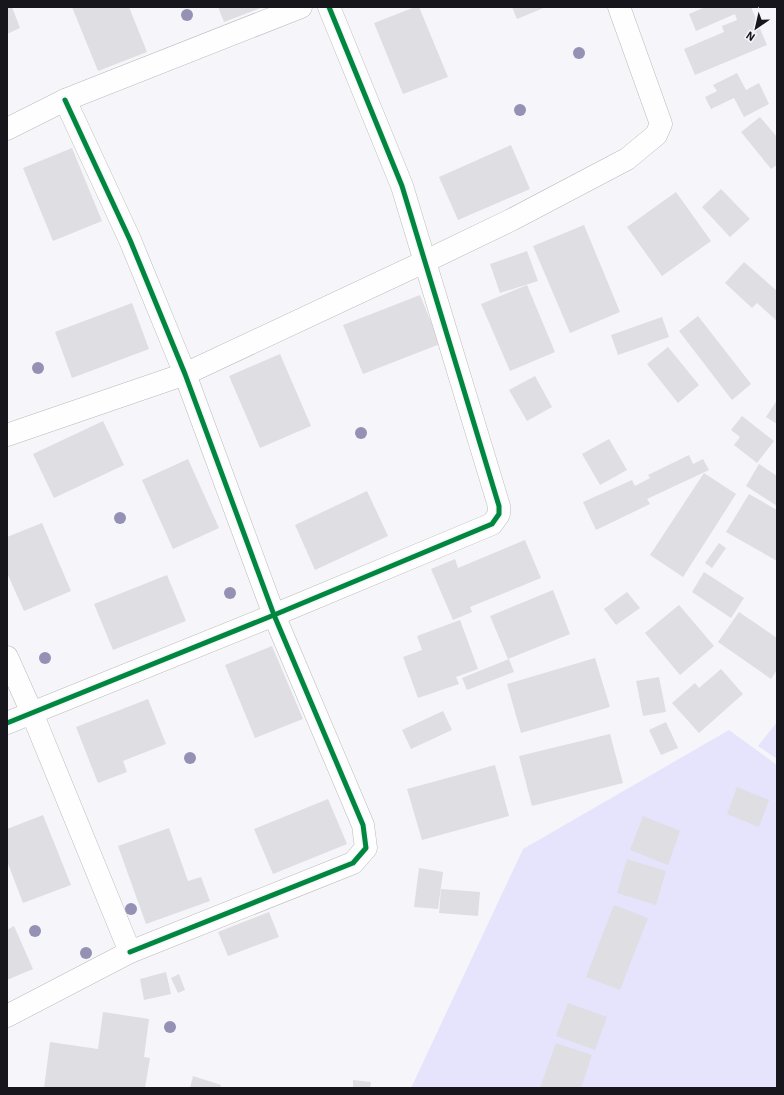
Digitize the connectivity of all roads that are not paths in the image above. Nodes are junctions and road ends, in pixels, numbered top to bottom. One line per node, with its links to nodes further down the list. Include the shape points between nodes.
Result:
1 (301, 7): 4 (street)
2 (329, 7): 6 (street, via 402,186)
3 (619, 7): 6 (street, via 661,124 656,135 627,159 512,220)
4 (65, 100): 5 (street); 7 (street, via 130,240)
5 (7, 129)
6 (426, 261): 7 (street); 9 (street, via 499,506 499,514 492,524)
7 (185, 374): 8 (street); 9 (street)
8 (7, 435)
9 (274, 615): 11 (street); 13 (street, via 363,825 366,848 353,863)
10 (7, 657): 11 (street)
11 (32, 713): 12 (street); 13 (street)
12 (7, 723)
13 (130, 952): 14 (street)
14 (7, 1016)

